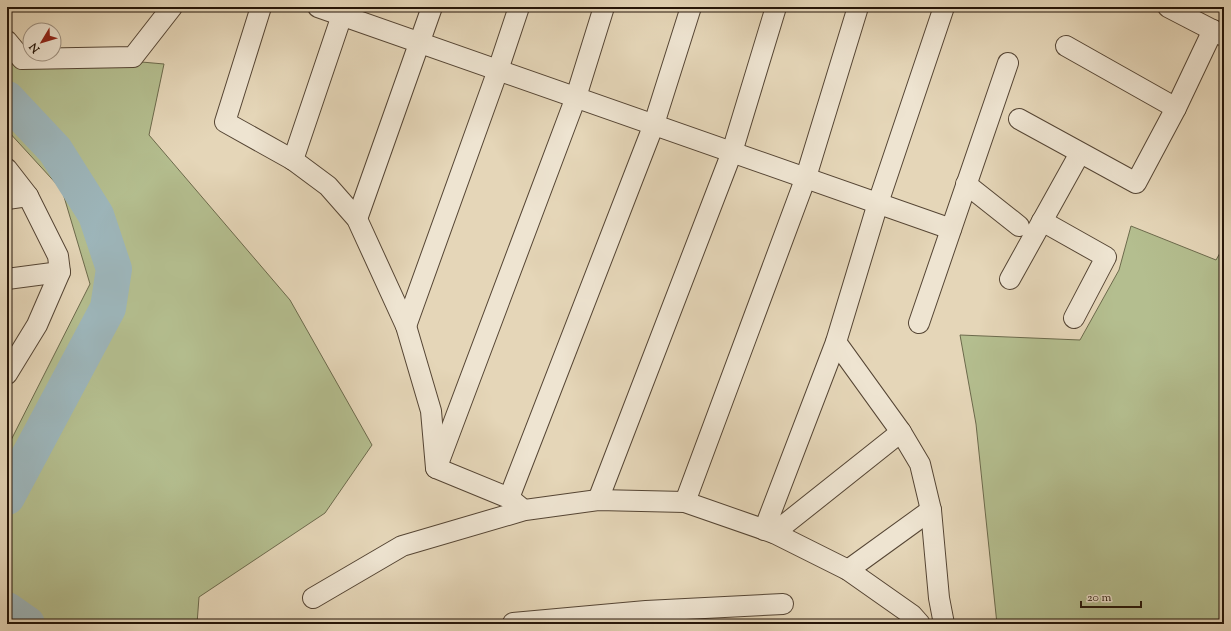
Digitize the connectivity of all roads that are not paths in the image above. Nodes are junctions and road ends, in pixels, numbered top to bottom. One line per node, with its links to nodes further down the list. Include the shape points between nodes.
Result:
1 (172, 7): 14 (street, via 133,57 22,59)
2 (261, 7): 25 (street, via 225,122)
3 (318, 7): 12 (street)
4 (432, 7): 15 (street)
5 (519, 7): 18 (street)
6 (604, 7): 19 (street)
7 (690, 7): 22 (street)
8 (776, 7): 23 (street)
9 (858, 7): 27 (street)
10 (944, 7): 31 (street)
11 (1168, 7): 13 (street)
12 (342, 15): 15 (street); 25 (street)
13 (1218, 33): 20 (street)
14 (7, 41)
15 (420, 42): 18 (street); 32 (street)
16 (1066, 46): 20 (street)
17 (1008, 63): 28 (street)
18 (498, 70): 19 (street); 41 (street)
19 (576, 97): 22 (street); 46 (street)
20 (1176, 108): 24 (street, via 1136,183)
21 (1019, 119): 24 (street)
22 (654, 124): 23 (street); 47 (street)
23 (732, 152): 27 (street); 48 (street)
24 (1080, 153): 33 (street)
25 (293, 160): 32 (street, via 328,186)
26 (7, 169): 29 (street)
27 (806, 177): 31 (street); 49 (street)
28 (966, 184): 34 (street); 35 (street)
29 (28, 196): 30 (street); 36 (street, via 58,256)
30 (7, 199)
31 (878, 203): 35 (street); 42 (street)
32 (357, 219): 41 (street)
33 (1042, 221): 38 (street); 39 (street, via 1106,257)
34 (1019, 226)
35 (951, 229): 40 (street)
36 (60, 272): 37 (street); 43 (street, via 37,325)
37 (7, 279)
38 (1010, 279)
39 (1074, 318)
40 (919, 323)
41 (406, 326): 46 (street, via 431,411)
42 (836, 342): 45 (street); 52 (street)
43 (12, 358): 44 (street)
44 (7, 374)
45 (901, 432): 51 (street, via 920,464); 52 (street)
46 (436, 468): 47 (street)
47 (509, 498): 50 (street)
48 (598, 500): 49 (street); 50 (street)
49 (685, 502): 52 (street)
50 (525, 510): 54 (street, via 402,546)
51 (931, 510): 53 (street); 59 (street, via 939,598)
52 (769, 531): 53 (street)
53 (848, 570): 58 (street, via 912,615)
54 (313, 598)
55 (783, 604): 56 (street)
56 (647, 618): 57 (street)
57 (513, 623)
58 (920, 624)
59 (944, 624)

